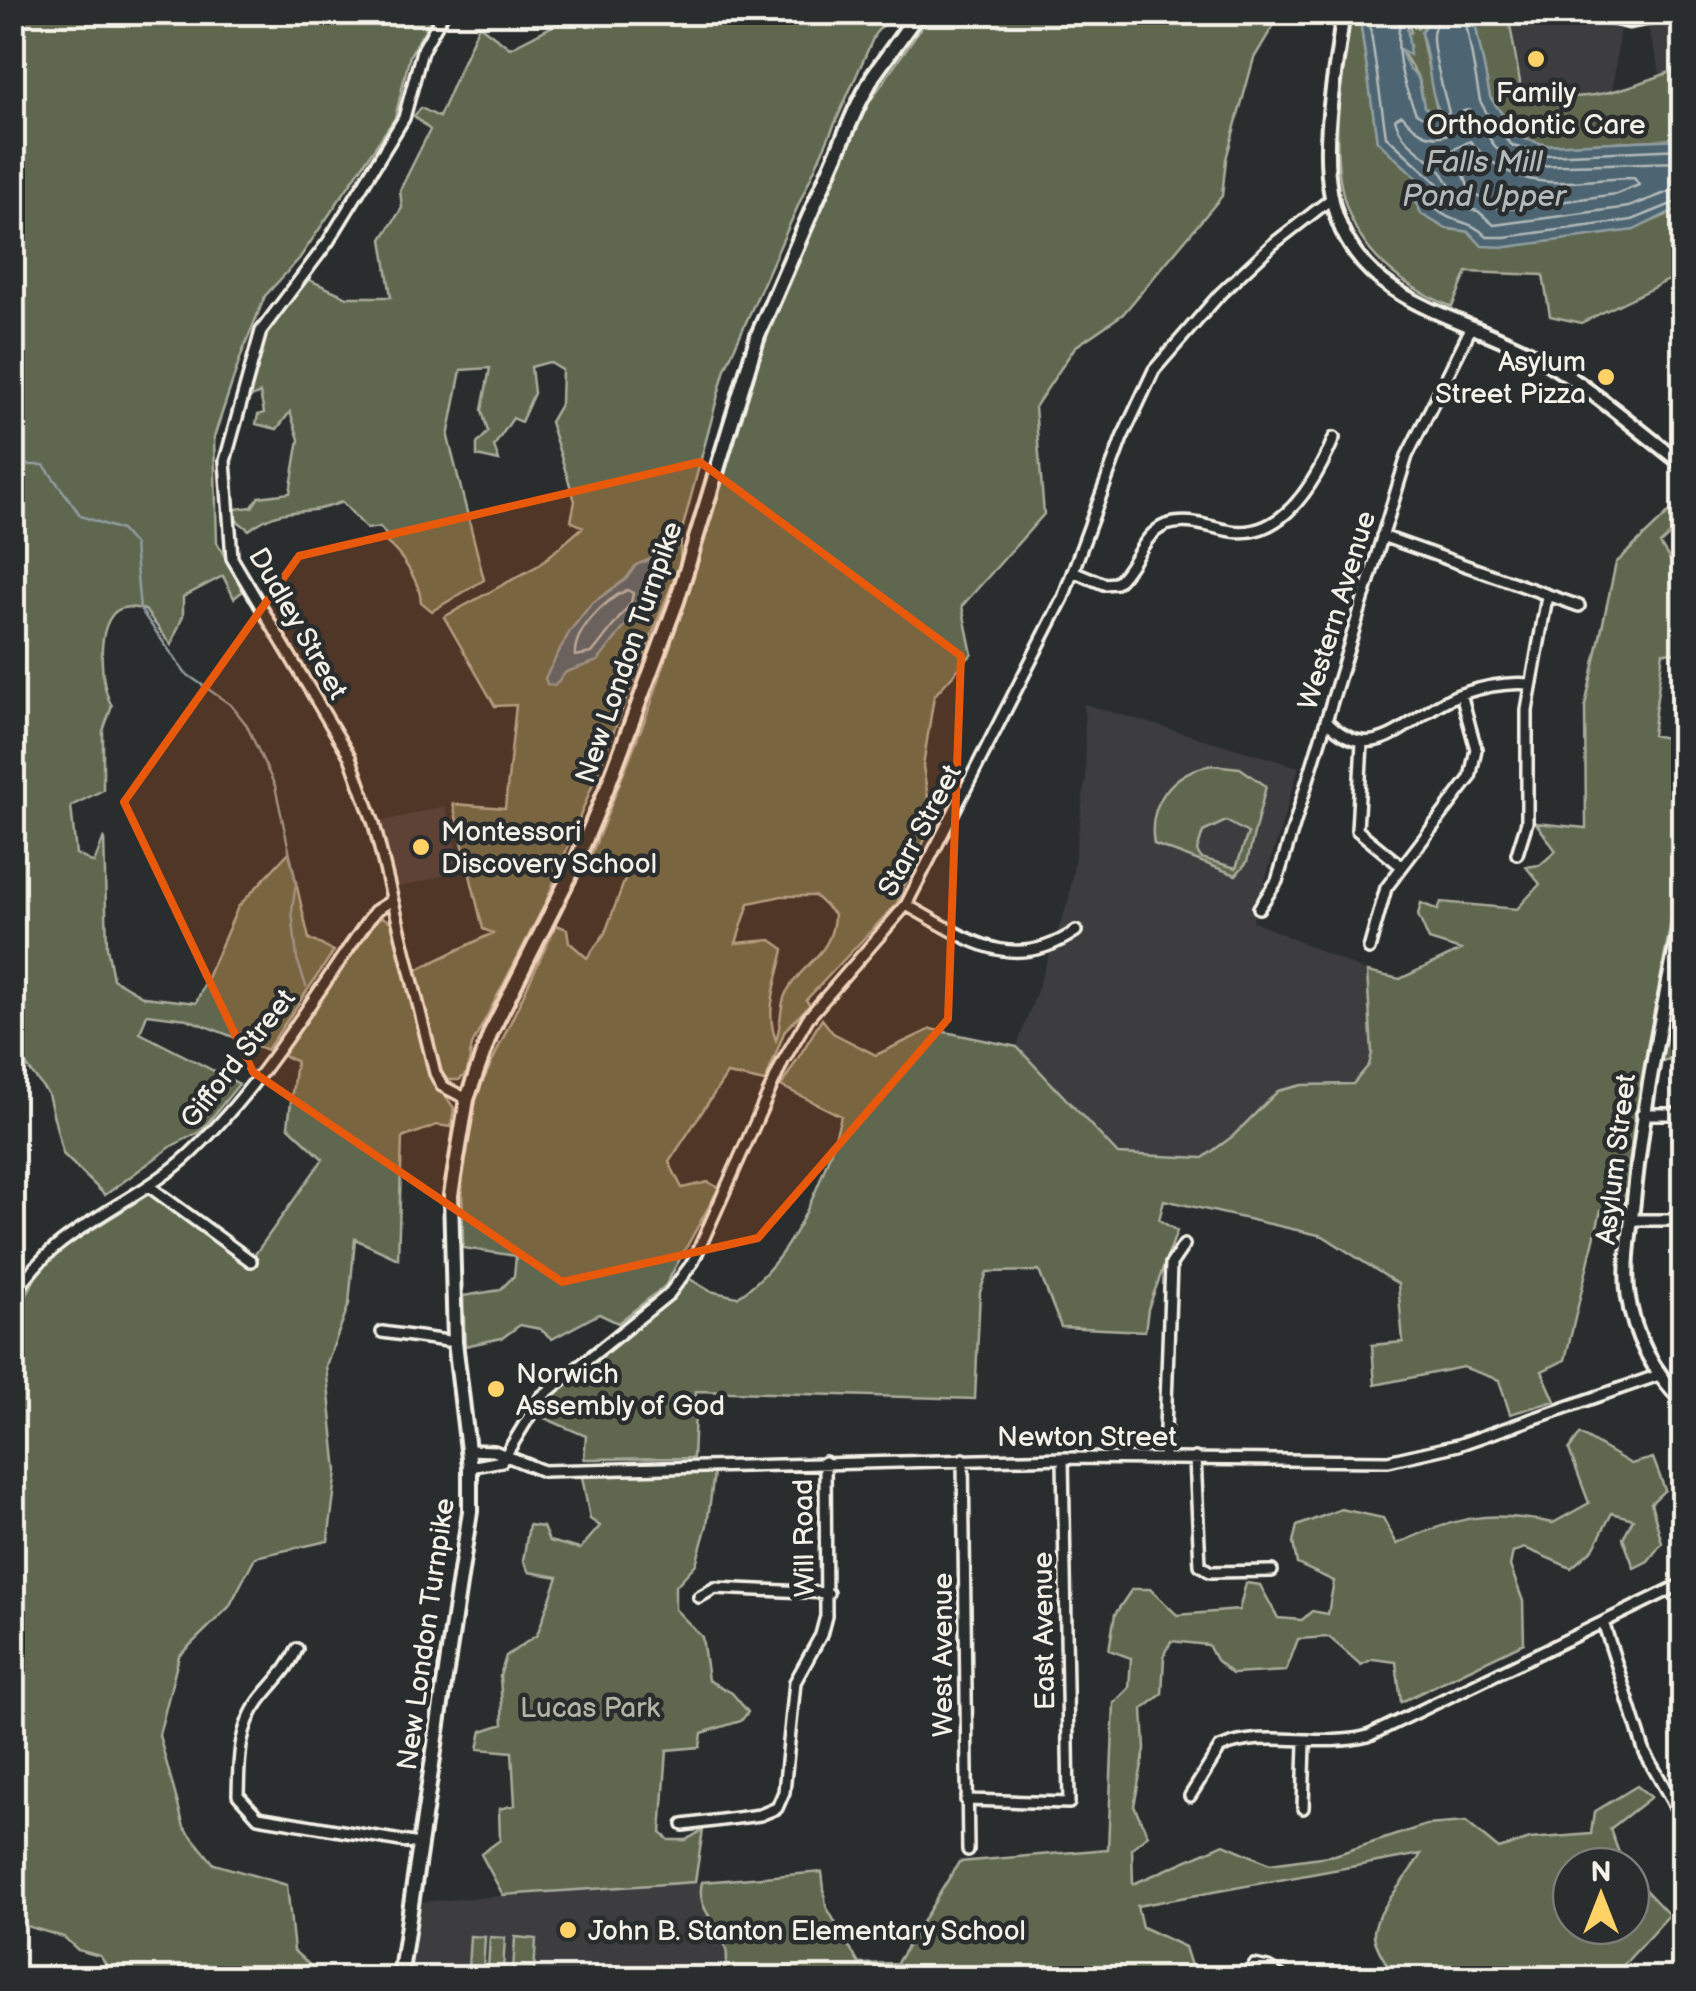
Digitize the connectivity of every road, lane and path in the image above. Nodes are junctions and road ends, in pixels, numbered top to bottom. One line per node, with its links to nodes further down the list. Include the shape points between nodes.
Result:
1 (444, 12): 20 (street, Dudley Street, via 422,51 404,118 328,242 262,331 225,460 232,558 350,757)
2 (919, 12): 26 (main road, New London Turnpike, via 856,109 758,335 682,587 610,783 491,1032)
3 (1343, 12): 6 (street, via 1328,150)
4 (1590, 12): 5 (street, via 1638,21)
5 (1680, 12)
6 (1331, 199): 7 (street, via 1357,251 1383,281 1410,302); 11 (street, Starr Street, via 1220,294 1154,370)
7 (1470, 330): 9 (street, via 1541,359); 10 (street, Western Avenue, via 1407,456)
8 (1334, 438): 11 (street, via 1318,474 1268,526 1231,532 1173,523 1154,532 1116,583)
9 (1684, 465)
10 (1382, 536): 12 (street); 16 (street, Western Avenue)
11 (1074, 572): 21 (street, Starr Street)
12 (1548, 597): 13 (street); 14 (street)
13 (1579, 606)
14 (1530, 684): 15 (street); 18 (street, via 1527,822)
15 (1461, 694): 17 (street, via 1382,741); 19 (street, via 1476,763)
16 (1326, 720): 17 (street); 22 (street, Western Avenue, via 1277,881)
17 (1362, 744): 19 (street, via 1356,830)
18 (1518, 854)
19 (1401, 866): 25 (street, via 1386,888)
20 (391, 901): 26 (street, Dudley Street, via 435,1072 442,1086); 29 (street, Gifford Street, via 375,912 222,1121)
21 (906, 905): 24 (street, via 1005,952 1044,948); 40 (street, Starr Street, via 808,1018 693,1262 668,1294 541,1397)
22 (1259, 908)
23 (1684, 909): 27 (street, Asylum Street)
24 (1076, 931)
25 (1369, 949)
26 (467, 1099): 36 (main road, New London Turnpike, via 451,1195)
27 (1642, 1114): 28 (street); 30 (street, Asylum Street)
28 (1684, 1114)
29 (150, 1187): 33 (street); 34 (street, Gifford Street, via 38,1260)
30 (1632, 1220): 31 (street); 37 (street, Asylum Street, via 1628,1294 1639,1338)
31 (1684, 1220)
32 (1184, 1244): 42 (street, via 1171,1264)
33 (251, 1261)
34 (12, 1301)
35 (382, 1332): 36 (street)
36 (455, 1342): 39 (main road, New London Turnpike)
37 (1659, 1375): 38 (street, Asylum Street); 43 (street, Newton Street, via 1406,1458)
38 (1684, 1402)
39 (468, 1450): 40 (street); 46 (main road, New London Turnpike)
40 (506, 1456): 45 (street, Newton Street, via 543,1471); 46 (street, via 498,1464)
41 (1063, 1458): 42 (street, Newton Street); 44 (street, Newton Street); 55 (street, East Avenue, via 1069,1803)
42 (1164, 1458): 43 (street, Newton Street)
43 (1194, 1458): 47 (street, via 1200,1566 1210,1572)
44 (963, 1459): 45 (street, Newton Street); 55 (street, West Avenue)
45 (825, 1462): 49 (street, Will Road)
46 (470, 1468): 59 (main road, New London Turnpike, via 470,1510)
47 (1272, 1570)
48 (1684, 1582): 51 (street)
49 (828, 1593): 50 (street, via 715,1588); 58 (street, Will Road, via 821,1635 796,1682 784,1792 776,1808)
50 (699, 1597)
51 (1603, 1622): 53 (street, via 1368,1736); 57 (street, via 1645,1753)
52 (297, 1649): 59 (street, via 244,1726 238,1795 258,1817)
53 (1304, 1743): 54 (street, via 1253,1740 1220,1748); 56 (street)
54 (1190, 1796)
55 (966, 1800): 60 (street, West Avenue)
56 (1303, 1808)
57 (1684, 1822)
58 (683, 1825)
59 (420, 1844): 63 (main road, New London Turnpike)
60 (968, 1850)
61 (1254, 1965): 64 (street)
62 (1684, 1972): 65 (street)
63 (400, 1978)
64 (1284, 1978)
65 (1675, 1978)

